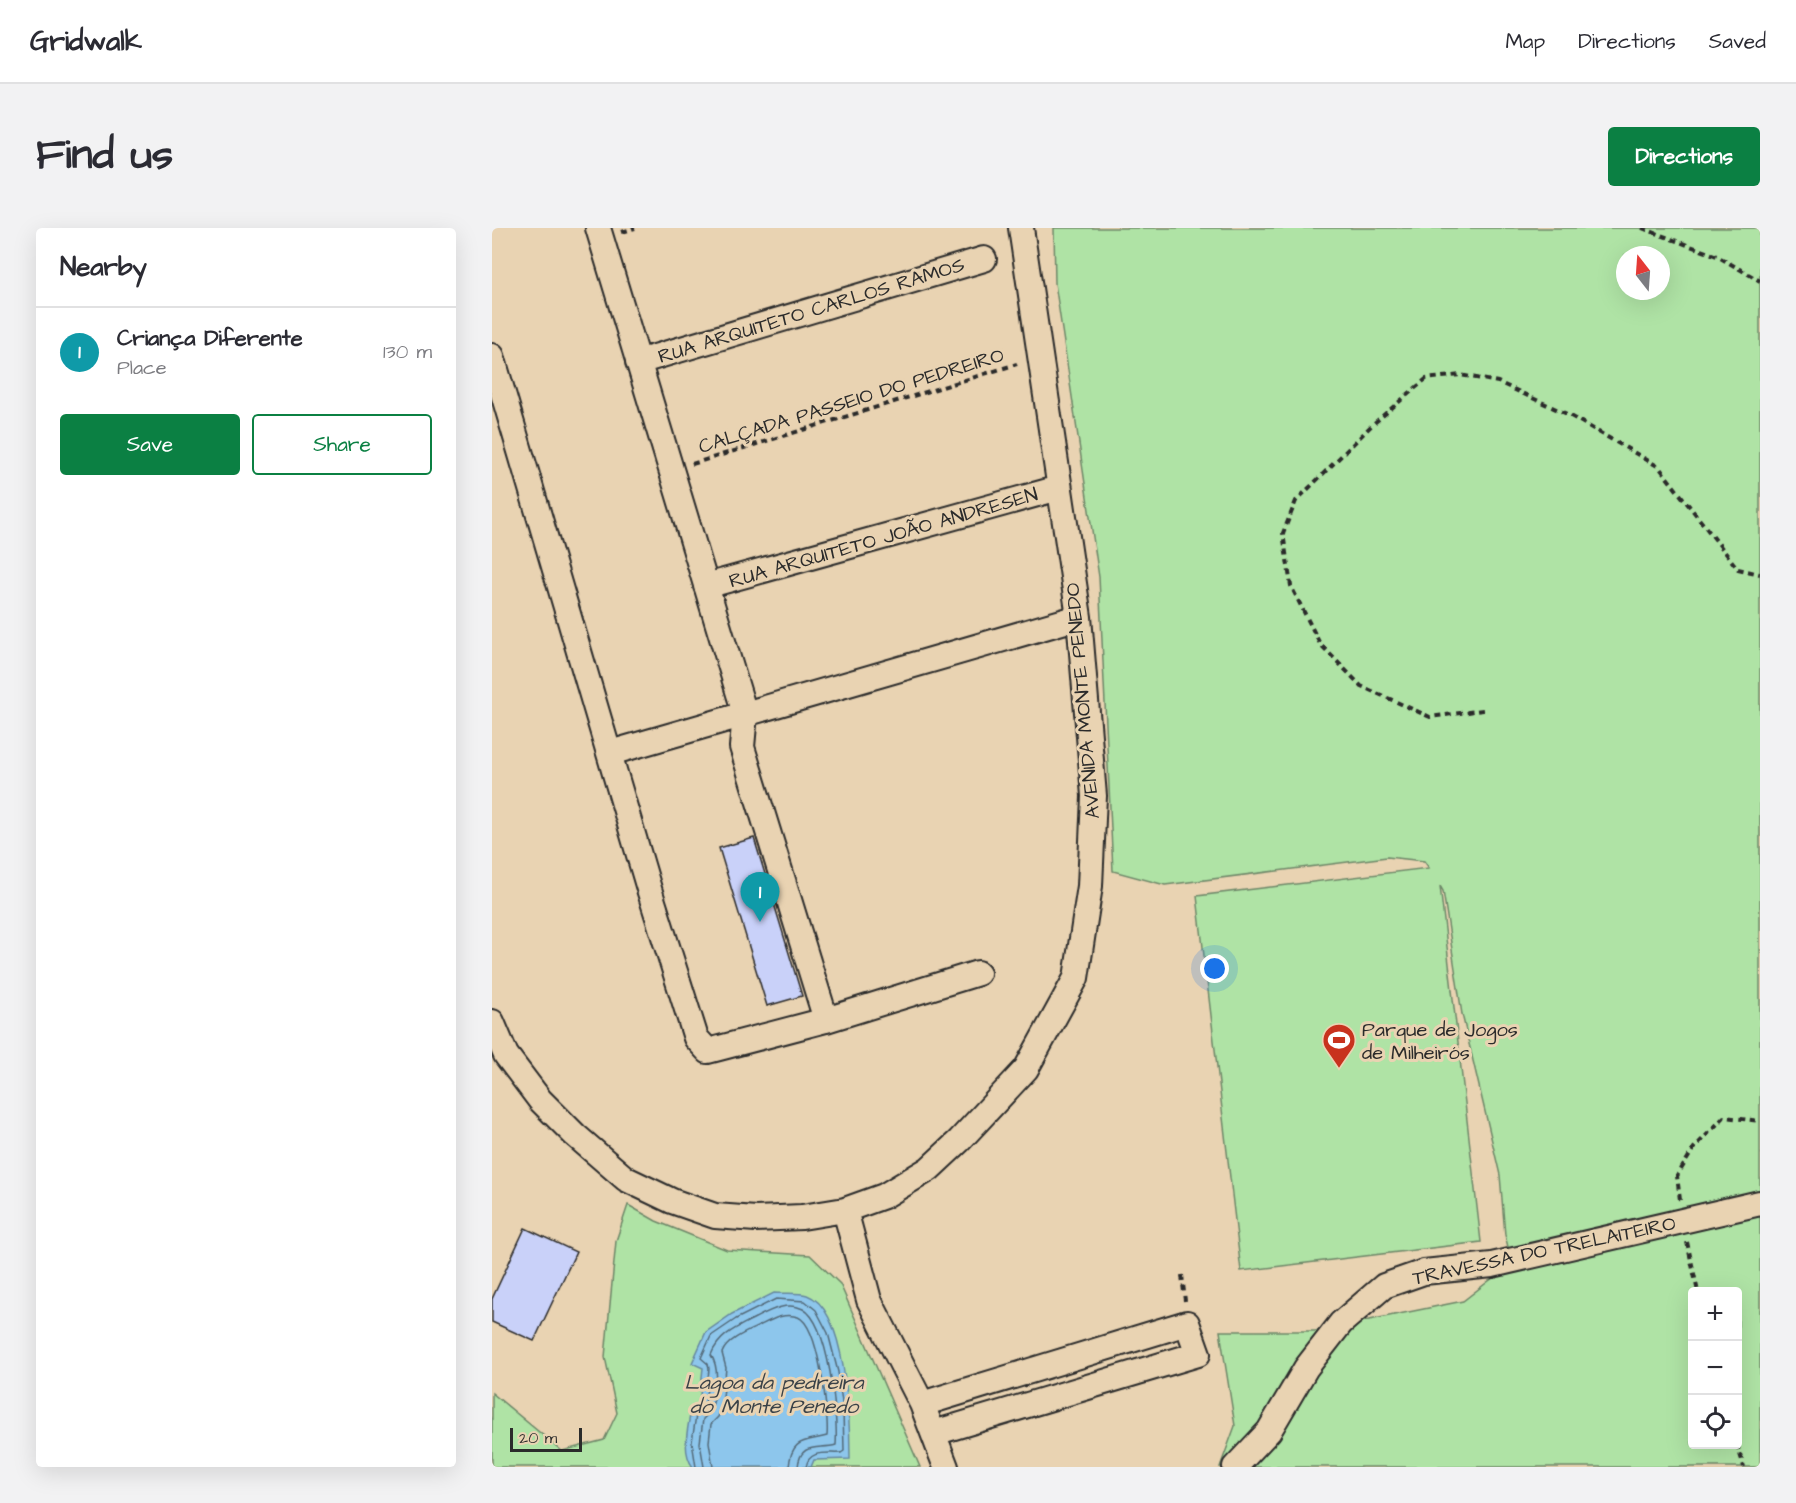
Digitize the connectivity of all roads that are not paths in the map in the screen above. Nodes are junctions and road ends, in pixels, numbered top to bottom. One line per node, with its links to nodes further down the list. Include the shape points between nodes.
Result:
1 (598, 228): 5 (street)
2 (1021, 228): 6 (street, AVENIDA MONTE PENEDO)
3 (984, 259): 5 (street, RUA ARQUITETO CARLOS RAMOS)
4 (492, 356): 10 (street)
5 (638, 362): 7 (street)
6 (1059, 488): 7 (street, RUA ARQUITETO JOÃO ANDRESEN); 8 (street, AVENIDA MONTE PENEDO)
7 (706, 586): 9 (street)
8 (1078, 617): 9 (street); 15 (street, AVENIDA MONTE PENEDO, via 1094,796 1090,886 1076,978 1026,1069 959,1141 929,1169 884,1196)
9 (745, 714): 10 (street); 12 (street, via 742,747)
10 (610, 753): 12 (street, via 696,1038 708,1052)
11 (978, 973): 12 (street)
12 (826, 1020)
13 (492, 1022): 15 (street, AVENIDA MONTE PENEDO, via 506,1055 540,1100 626,1179 715,1216 802,1217)
14 (1760, 1203): 19 (street, TRAVESSA DO TRELAITEIRO, via 1492,1265 1424,1272 1384,1286 1341,1323 1306,1368 1269,1431)
15 (845, 1210): 16 (street, via 869,1300)
16 (922, 1404): 17 (street); 17 (street, via 1187,1323 1198,1354)
17 (934, 1433): 18 (street)
18 (946, 1467)
19 (1234, 1467)

